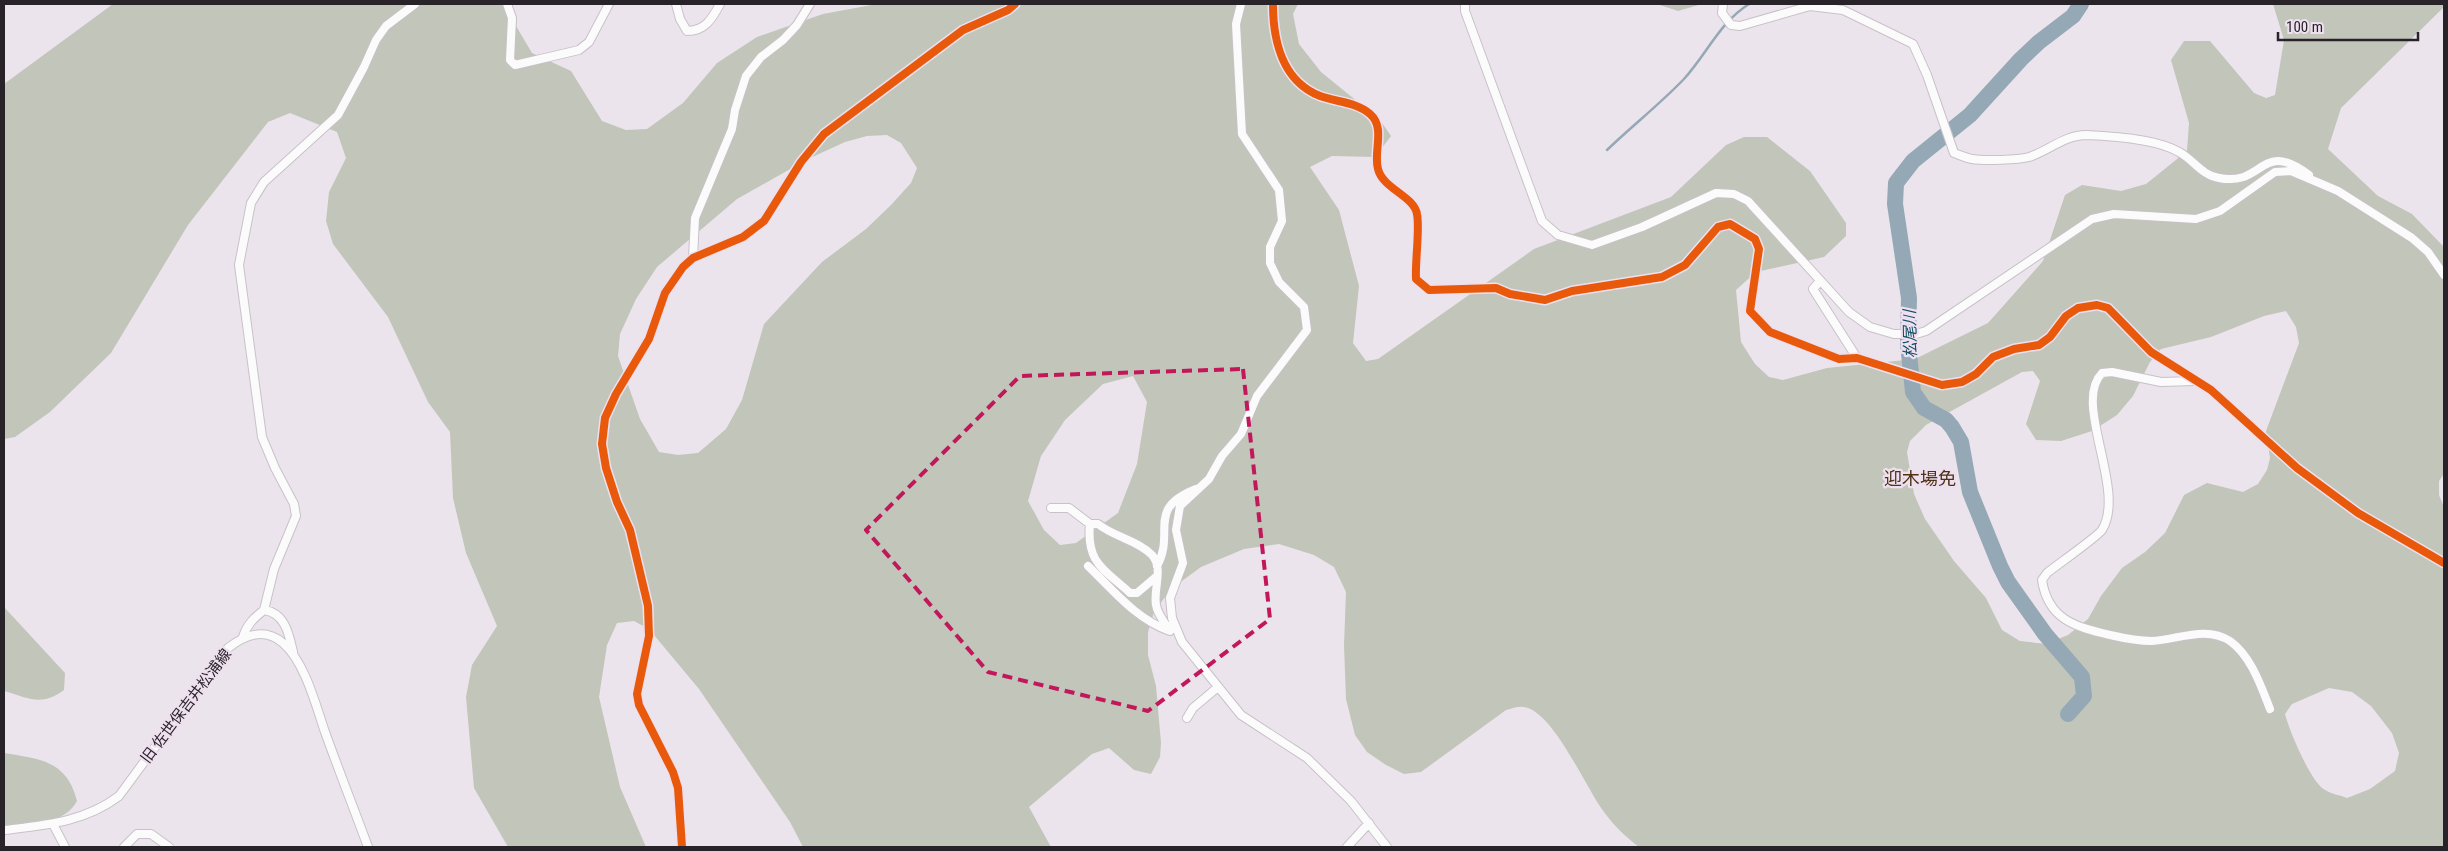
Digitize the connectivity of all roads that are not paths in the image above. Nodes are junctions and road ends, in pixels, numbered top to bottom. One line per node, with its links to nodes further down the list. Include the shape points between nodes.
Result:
1 (415, 4): 25 (street, via 386,26 376,40 338,115 264,182 251,203 246,221 239,265 262,437 294,504 296,516 274,570)
2 (507, 4): 3 (street, via 512,18 510,60 515,65 579,50 589,42)
3 (609, 4)
4 (676, 4): 5 (street, via 687,30 698,31 711,21)
5 (720, 4)
6 (810, 4): 13 (street, via 797,25 761,57 746,76 732,129 695,218)
7 (1015, 4): 13 (street, via 962,30 824,134 801,162 764,221 743,237)
8 (1241, 4): 18 (street, via 1236,24 1242,134 1279,190 1282,221 1270,247 1270,263 1279,282 1304,307 1307,330 1258,396 1241,434)
9 (1273, 4): 16 (street, via 1273,27 1282,59 1292,77 1318,95 1359,107 1375,121 1378,128 1378,169 1388,185 1406,198 1417,213 1416,279 1429,290 1496,288 1545,300 1572,291 1662,277 1685,264 1718,227 1730,224 1755,239 1759,249 1750,311 1756,319 1770,332 1839,359)
10 (1465, 4): 15 (street, via 1542,221 1558,235 1592,245 1716,194 1734,194 1748,201)
11 (1723, 4): 12 (street, via 1722,13 1731,25 1740,26 1810,6 1844,10 1912,44 1927,75 1954,153 1972,159 2028,157 2063,140 2084,135 2154,142 2179,152 2203,173 2220,178 2247,176 2274,159 2285,160)
12 (2317, 180): 14 (street, via 2412,238 2428,252); 15 (street, via 2291,171 2275,172 2220,211 2196,219 2114,214 2092,220 1926,331 1916,334 1894,334 1870,327 1850,312)
13 (693, 258): 39 (street, via 665,293 649,338 605,418 602,444 612,485 630,530 648,606 648,636 638,700 678,788)
14 (2444, 275)
15 (1820, 281): 16 (street, via 1813,289)
16 (1858, 358): 17 (street, via 1942,385 1962,382 1976,374 1993,357 2039,345 2078,308 2097,305 2108,308 2151,352)
17 (2196, 381): 21 (street, via 2211,390 2304,474 2358,513); 30 (street, via 2161,382 2112,372 2102,373 2096,378 2093,390 2096,430 2108,490 2107,518 2101,532 2047,573 2042,580 2044,593 2062,618 2077,627 2151,641 2205,633 2222,636 2231,642 2256,675)
18 (1200, 487): 23 (street, via 1179,496 1166,510 1162,556); 26 (street, via 1180,506 1176,530 1183,563 1170,598)
19 (1051, 508): 20 (street, via 1069,508)
20 (1090, 524): 23 (street, via 1098,524 1138,545 1153,556); 24 (street, via 1088,541 1092,558 1130,593 1137,593)
21 (2444, 563)
22 (1088, 566): 26 (street, via 1129,605 1157,626 1170,631)
23 (1157, 566): 24 (street)
24 (1157, 576): 26 (street, via 1155,604 1166,625)
25 (264, 610): 27 (street, via 249,623); 28 (street, via 272,612 284,624)
26 (1176, 628): 29 (street, via 1182,642)
27 (243, 636): 28 (street, 旧 佐世保吉井松浦線, via 272,636); 33 (street, 旧 佐世保吉井松浦線, via 210,670 119,796 102,809)
28 (294, 654): 38 (street, 旧 佐世保吉井松浦線)
29 (1218, 687): 31 (street, via 1193,708); 32 (street, via 1241,716 1307,758)
30 (2270, 709)
31 (1187, 718)
32 (1369, 823): 40 (street); 41 (street)
33 (54, 824): 34 (street, 旧 佐世保吉井松浦線); 35 (street)
34 (4, 830)
35 (65, 847)
36 (124, 847): 37 (street, via 137,834 150,834)
37 (169, 847)
38 (368, 847)
39 (682, 847)
40 (1347, 847)
41 (1387, 847)

